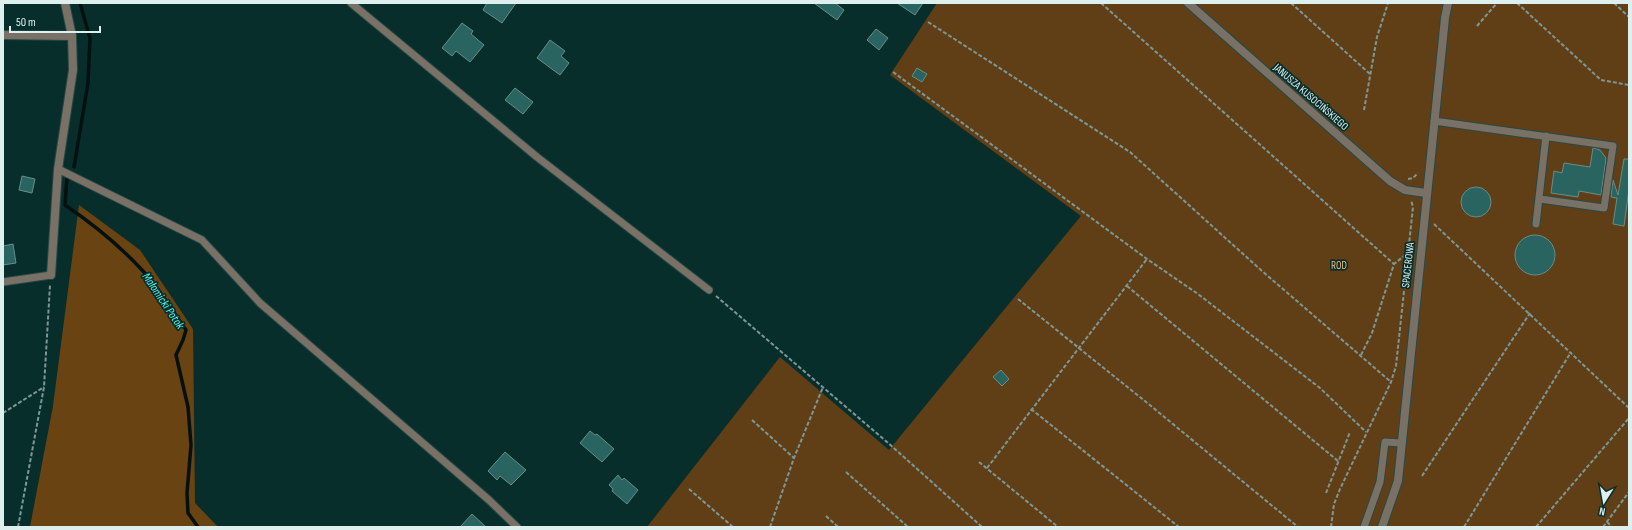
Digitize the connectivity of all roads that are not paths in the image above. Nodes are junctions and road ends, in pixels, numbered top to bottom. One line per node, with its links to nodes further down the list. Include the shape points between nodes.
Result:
1 (65, 3): 6 (street)
2 (351, 3): 15 (lane, via 537,157)
3 (1188, 3): 10 (street, JANUSZA KUSOCIŃSKIEGO, via 1390,181 1401,189)
4 (1448, 3): 7 (street, SPACEROWA)
5 (3, 35): 6 (street)
6 (72, 36): 9 (street, via 73,70)
7 (1434, 121): 8 (lane); 10 (street, SPACEROWA)
8 (1546, 136): 11 (lane); 11 (lane, via 1613,146 1604,208)
9 (58, 169): 13 (street); 17 (lane, via 202,240 260,303)
10 (1426, 193): 16 (street, SPACEROWA)
11 (1540, 199): 12 (lane)
12 (1536, 224)
13 (50, 275): 14 (lane)
14 (3, 282)
15 (709, 290)
16 (1402, 443): 18 (lane, via 1385,442 1380,482); 19 (street, SPACEROWA, via 1398,481)
17 (517, 527)
18 (1364, 527)
19 (1382, 527)

